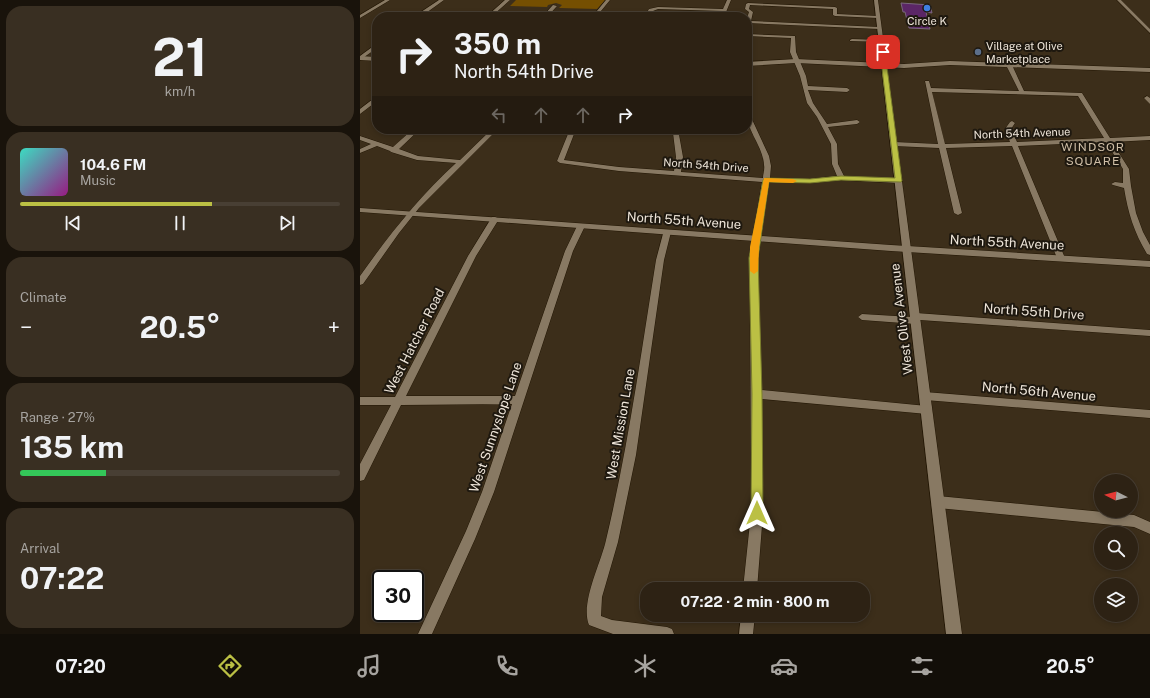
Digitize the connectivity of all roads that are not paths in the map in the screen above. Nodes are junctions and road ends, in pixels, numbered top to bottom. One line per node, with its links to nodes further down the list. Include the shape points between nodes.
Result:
1 (388, 0): 18 (street)
2 (442, 0): 11 (street)
3 (508, 0): 12 (street)
4 (515, 0): 13 (street)
5 (608, 0): 15 (street)
6 (729, 0): 10 (street)
7 (876, 0): 19 (street, West Olive Avenue)
8 (1119, 0): 22 (street)
9 (555, 6): 14 (street)
10 (725, 10): 16 (street, via 653,8)
11 (426, 12)
12 (495, 12)
13 (501, 12)
14 (549, 12)
15 (598, 12)
16 (650, 12)
17 (751, 12): 19 (street, via 746,9 748,4 835,8 835,15)
18 (360, 17)
19 (878, 17): 21 (street, West Olive Avenue)
20 (752, 22): 21 (street)
21 (880, 28): 25 (street, West Olive Avenue)
22 (1150, 32)
23 (752, 35): 29 (street, via 793,37)
24 (852, 40): 25 (street)
25 (881, 41): 31 (street, West Olive Avenue)
26 (372, 50): 27 (street)
27 (360, 58): 28 (street)
28 (372, 59)
29 (796, 61): 30 (street); 31 (street); 35 (street)
30 (752, 64)
31 (885, 65): 32 (street); 53 (street, West Olive Avenue)
32 (1009, 65): 33 (street); 38 (street)
33 (1150, 70)
34 (927, 82): 37 (street)
35 (805, 88): 36 (street); 44 (street, via 810,103)
36 (847, 90)
37 (929, 90): 38 (street); 55 (street)
38 (1022, 92): 51 (street, via 1080,94)
39 (372, 102): 40 (street)
40 (360, 112)
41 (857, 122): 44 (street)
42 (1012, 123): 54 (street, via 1008,129)
43 (752, 126): 61 (street, via 766,156)
44 (824, 126): 60 (street, via 834,144 835,164)
45 (412, 134): 57 (street)
46 (491, 134): 58 (street)
47 (570, 134): 59 (street, North 54th Drive, via 560,161 619,170)
48 (676, 134): 59 (street, via 681,160)
49 (360, 138): 52 (street)
50 (1150, 138): 51 (street, North 54th Avenue)
51 (1108, 140): 54 (street, North 54th Avenue); 64 (street, via 1126,169)
52 (376, 144): 56 (street); 57 (street)
53 (894, 144): 55 (street, North 54th Avenue); 62 (street, West Olive Avenue)
54 (1014, 144): 55 (street, North 54th Avenue); 74 (street)
55 (942, 146): 67 (street)
56 (361, 151)
57 (393, 151): 58 (street, via 417,158)
58 (462, 162): 66 (street, via 438,183)
59 (677, 174): 61 (street, North 54th Drive)
60 (841, 178): 61 (street, North 54th Drive, via 810,181); 62 (street, North 54th Drive)
61 (766, 180): 71 (street)
62 (899, 181): 72 (street, West Olive Avenue)
63 (1115, 184): 64 (street)
64 (1127, 186): 73 (street, via 1132,214)
65 (360, 210): 66 (street, North 55th Avenue)
66 (412, 213): 68 (street, North 55th Avenue); 76 (street)
67 (958, 213)
68 (495, 220): 69 (street, North 55th Avenue); 84 (street, West Hatcher Road, via 472,256)
69 (581, 226): 70 (street, North 55th Avenue); 82 (street, West Sunnyslope Lane, via 569,251)
70 (667, 232): 71 (street, North 55th Avenue); 93 (street, West Mission Lane, via 660,260 630,455 612,542 595,597 594,620 612,627)
71 (756, 238): 72 (street, North 55th Avenue); 80 (street, via 754,258)
72 (908, 249): 74 (street, North 55th Avenue); 78 (street, West Olive Avenue)
73 (1150, 252)
74 (1061, 258): 75 (street, North 55th Avenue)
75 (1150, 264)
76 (360, 282)
77 (862, 317): 78 (street, North 55th Drive)
78 (916, 318): 79 (street, North 55th Drive); 81 (street, West Olive Avenue)
79 (1150, 333)
80 (757, 394): 85 (street); 90 (street, via 757,513)
81 (925, 396): 85 (street, West Olive Avenue); 86 (street, North 56th Avenue)
82 (520, 400): 84 (street); 92 (street, West Sunnyslope Lane, via 474,528)
83 (360, 401): 84 (street)
84 (399, 401): 87 (street, West Hatcher Road)
85 (927, 410): 88 (street, West Olive Avenue)
86 (1150, 414)
87 (360, 476)
88 (938, 502): 89 (street, via 1134,521); 95 (street, West Olive Avenue)
89 (1150, 528)
90 (751, 582)
91 (747, 622): 94 (street)
92 (425, 634)
93 (667, 634)
94 (746, 634)
95 (954, 634)

